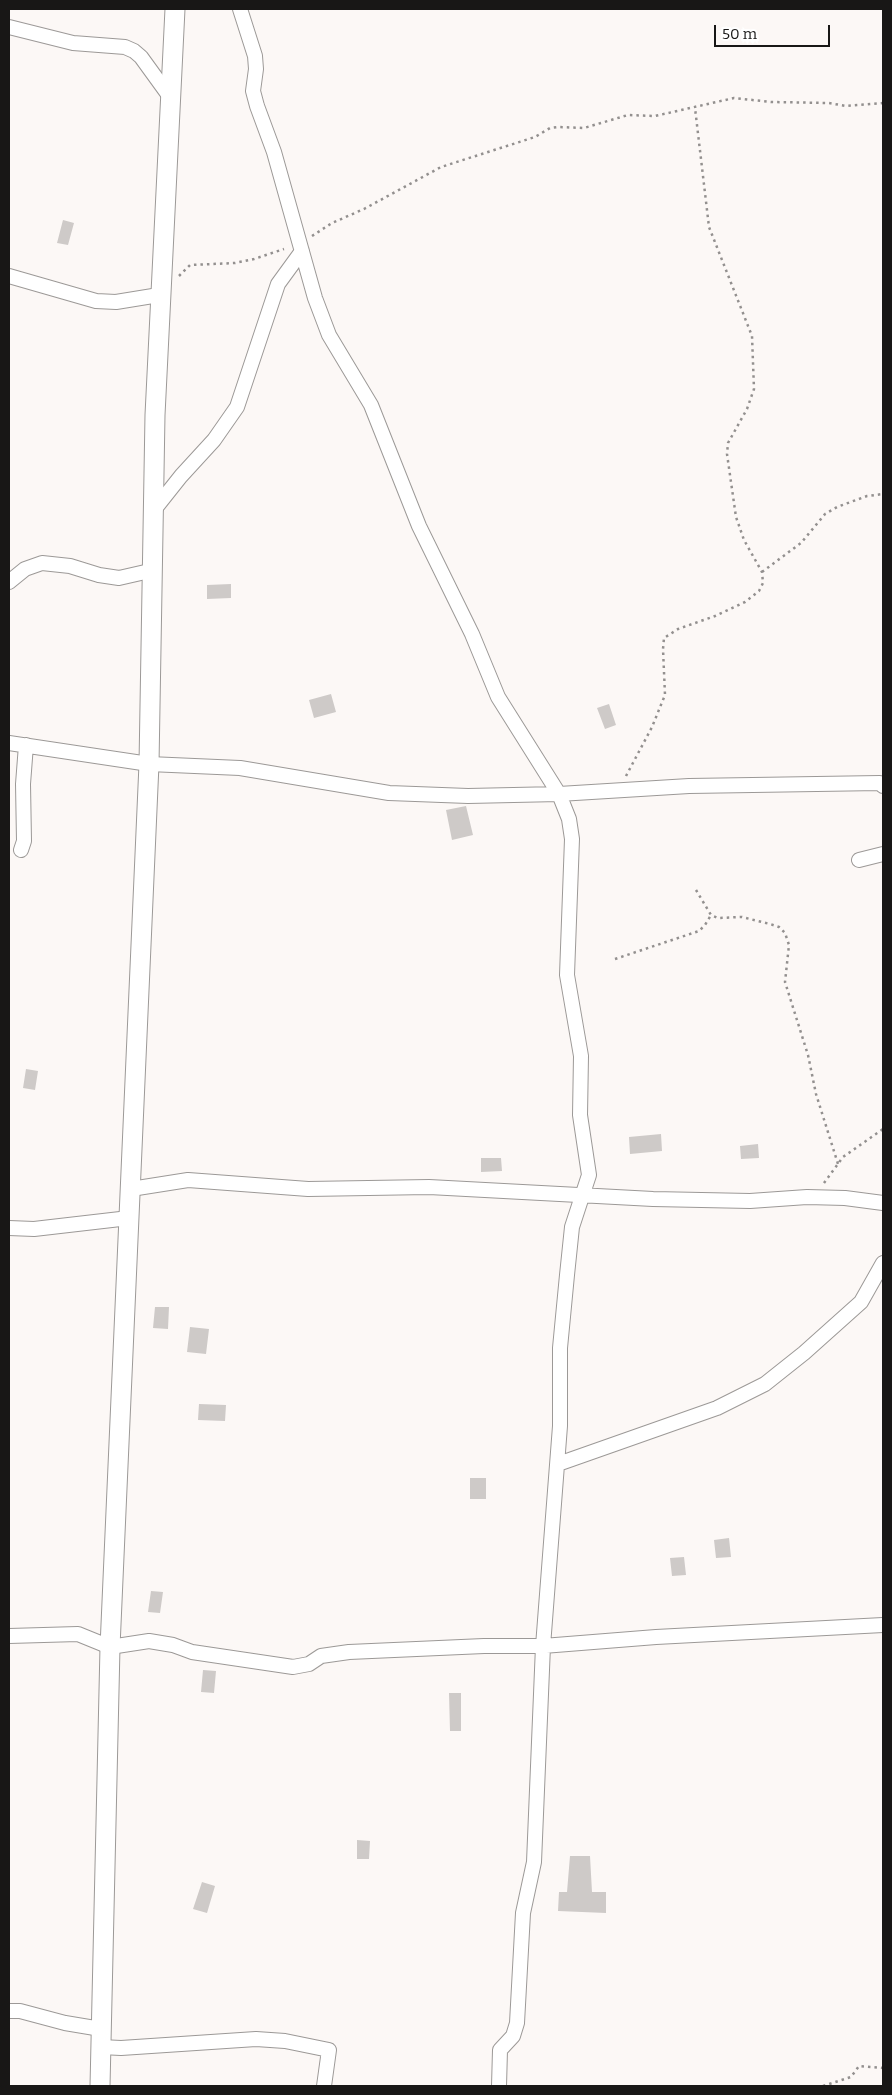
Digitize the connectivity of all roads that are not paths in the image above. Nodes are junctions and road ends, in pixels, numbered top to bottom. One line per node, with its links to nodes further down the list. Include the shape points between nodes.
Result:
1 (175, 9): 4 (main road)
2 (240, 9): 5 (street, via 255,56 253,91)
3 (9, 27): 4 (street, via 73,43 125,47 141,57)
4 (170, 98): 7 (main road)
5 (301, 247): 8 (street, via 278,284 237,407 214,440); 15 (street, via 329,335 371,404 419,526 476,642 498,697)
6 (9, 276): 7 (street, via 96,301 116,302)
7 (160, 290): 8 (main road)
8 (154, 510): 9 (main road)
9 (154, 570): 10 (street, via 120,578 42,563 25,569); 13 (main road)
10 (9, 582)
11 (9, 743): 12 (street)
12 (26, 745): 13 (street); 16 (street, via 24,841)
13 (149, 764): 15 (street, via 240,768 389,793 468,796); 19 (main road)
14 (883, 786): 15 (street, via 880,783)
15 (559, 794): 20 (street, via 569,819 572,839 566,975 581,1056 580,1115 589,1175)
16 (21, 850)
17 (883, 854): 18 (street)
18 (859, 860)
19 (131, 1189): 20 (street, via 188,1180 308,1189 429,1187); 22 (main road)
20 (583, 1196): 21 (street, via 750,1201 807,1197); 25 (street, via 572,1227 560,1348)
21 (883, 1203)
22 (129, 1218): 23 (street, via 34,1229); 29 (main road)
23 (9, 1228)
24 (883, 1263): 25 (street, via 861,1302 765,1384 717,1408)
25 (558, 1464): 28 (street)
26 (883, 1625): 28 (street)
27 (9, 1636): 29 (street, via 78,1634)
28 (543, 1646): 29 (street, via 350,1652 321,1656 309,1664 293,1667 192,1652 149,1641); 34 (street, via 534,1862 523,1913 517,2023 513,2036 500,2050)
29 (110, 1647): 31 (main road)
30 (9, 2011): 31 (street, via 65,2023)
31 (101, 2038): 32 (main road); 33 (street, via 122,2048 256,2039 329,2050)
32 (100, 2086)
33 (324, 2086)
34 (499, 2086)

